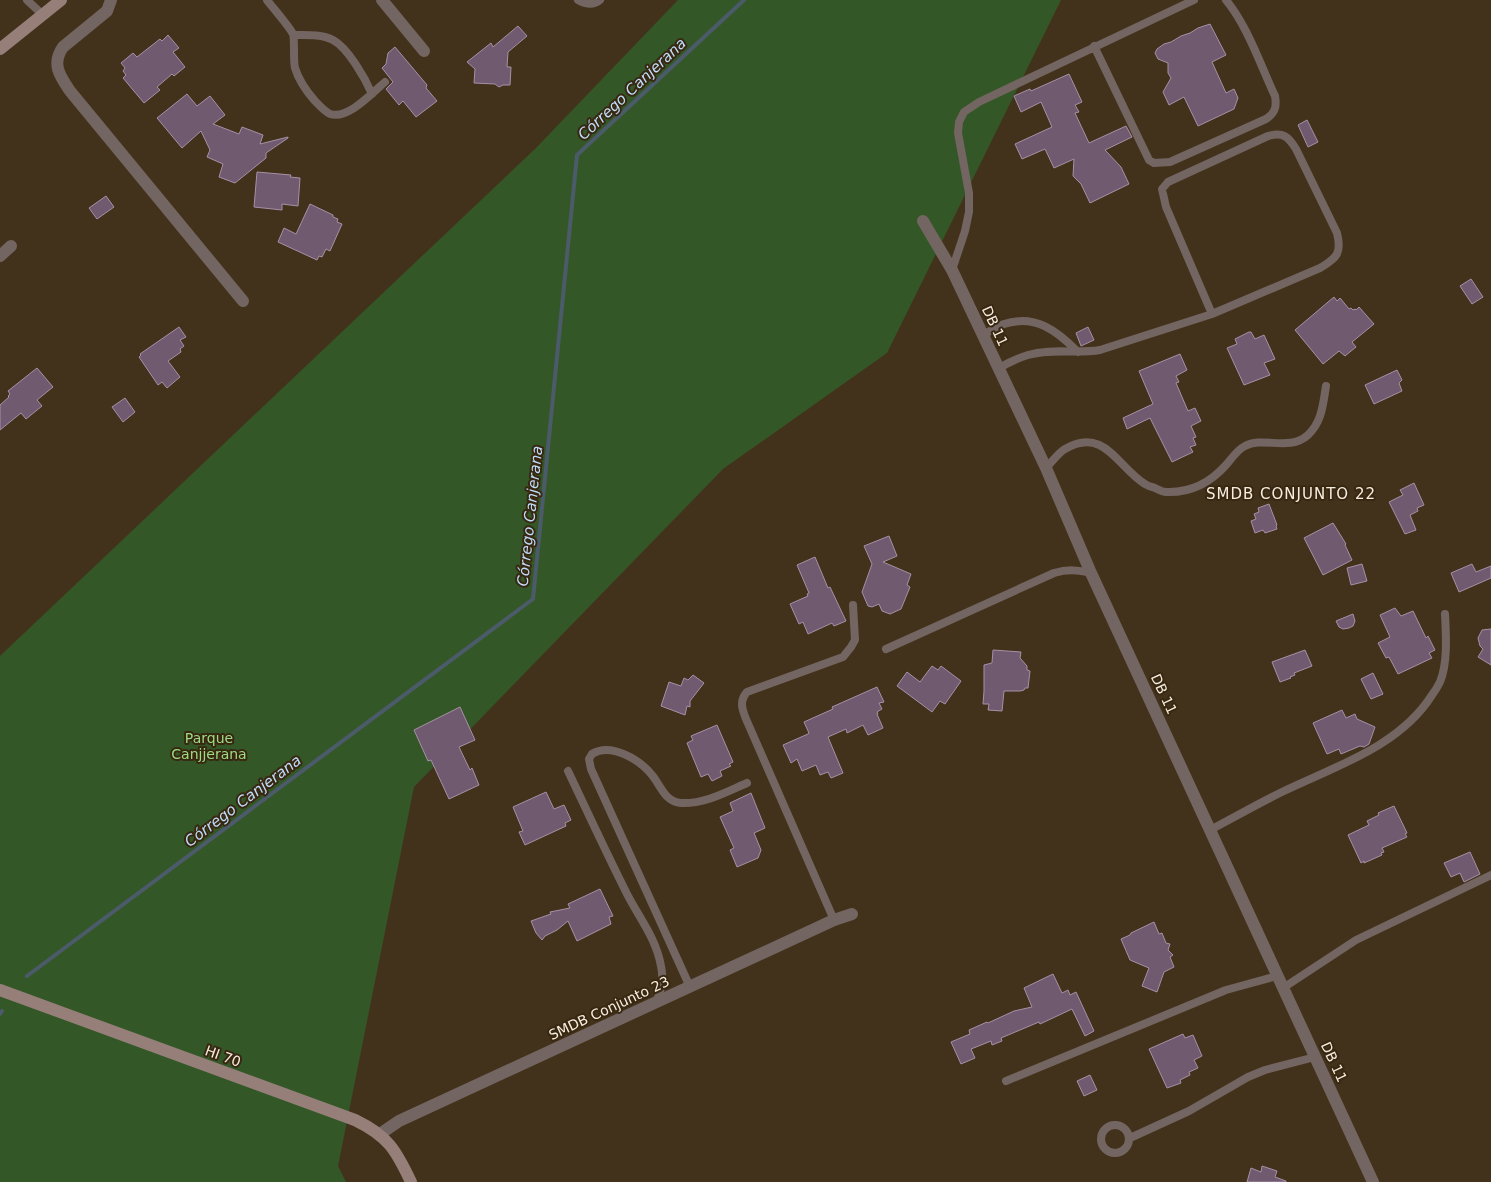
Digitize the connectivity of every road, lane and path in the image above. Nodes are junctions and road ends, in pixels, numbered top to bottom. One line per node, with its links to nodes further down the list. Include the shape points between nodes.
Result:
1 (27, 0): 10 (lane)
2 (61, 0): 10 (street)
3 (111, 0): 21 (street, via 107,11 63,47 57,61 58,72 70,91)
4 (267, 0): 11 (lane)
5 (382, 0): 14 (street)
6 (578, 0): 7 (lane, via 587,4)
7 (600, 0)
8 (1194, 0): 12 (lane)
9 (1226, 0): 12 (lane, via 1254,48 1275,96 1275,110 1266,119 1170,162 1154,163 1149,160)
10 (43, 15): 13 (street)
11 (294, 35): 16 (lane, via 332,39 339,44 361,72); 16 (lane, via 298,76 321,108 335,115 342,114)
12 (1094, 46): 20 (lane, via 964,112 958,133 969,193 969,212)
13 (0, 49)
14 (424, 51)
15 (385, 82): 16 (lane)
16 (372, 94)
17 (923, 221): 20 (street, DB 11)
18 (11, 246): 19 (street)
19 (0, 256)
20 (952, 270): 23 (street, DB 11)
21 (243, 301)
22 (1212, 314): 22 (lane, via 1320,268 1336,256 1340,245 1337,233 1296,149 1284,136 1268,136 1168,182 1162,189 1166,207); 24 (lane, via 1100,350)
23 (983, 335): 24 (lane, via 1003,324 1018,321 1034,323 1062,336); 25 (street, DB 11)
24 (1078, 352): 25 (lane, via 1029,354)
25 (999, 368): 27 (street, DB 11)
26 (1326, 386): 27 (lane, via 1320,415 1305,437 1294,442 1245,446 1205,484 1186,491 1164,492 1144,483 1104,447 1092,443 1078,443 1064,450)
27 (1046, 468): 28 (street, DB 11)
28 (1091, 572): 31 (lane, via 1074,569 1054,572); 34 (street, DB 11)
29 (854, 605): 37 (lane, via 855,640 843,657 747,692 742,703 746,719)
30 (1445, 614): 34 (lane, via 1445,659 1440,681 1426,705 1406,725 1388,740 1360,755)
31 (886, 649)
32 (568, 771): 42 (lane, via 658,951 663,974)
33 (747, 782): 39 (lane, via 706,800 680,803 668,799 652,775 628,756 602,750 589,759)
34 (1210, 830): 38 (street, DB 11)
35 (1491, 875): 40 (lane, via 1356,940)
36 (852, 914): 37 (street, SMDB Conjunto 23)
37 (834, 920): 39 (street, SMDB Conjunto 23)
38 (1277, 976): 40 (street, DB 11); 44 (lane, via 1217,993)
39 (690, 987): 42 (street, SMDB Conjunto 23)
40 (1283, 988): 43 (street, DB 11)
41 (0, 990): 45 (street, HI 70, via 355,1120)
42 (656, 1003): 45 (street, SMDB Conjunto 23, via 399,1121)
43 (1315, 1057): 46 (lane, via 1248,1077); 48 (street, DB 11)
44 (1006, 1081)
45 (380, 1134): 47 (street, HI 70, via 395,1151)
46 (1130, 1138)
47 (411, 1182)
48 (1373, 1182)

